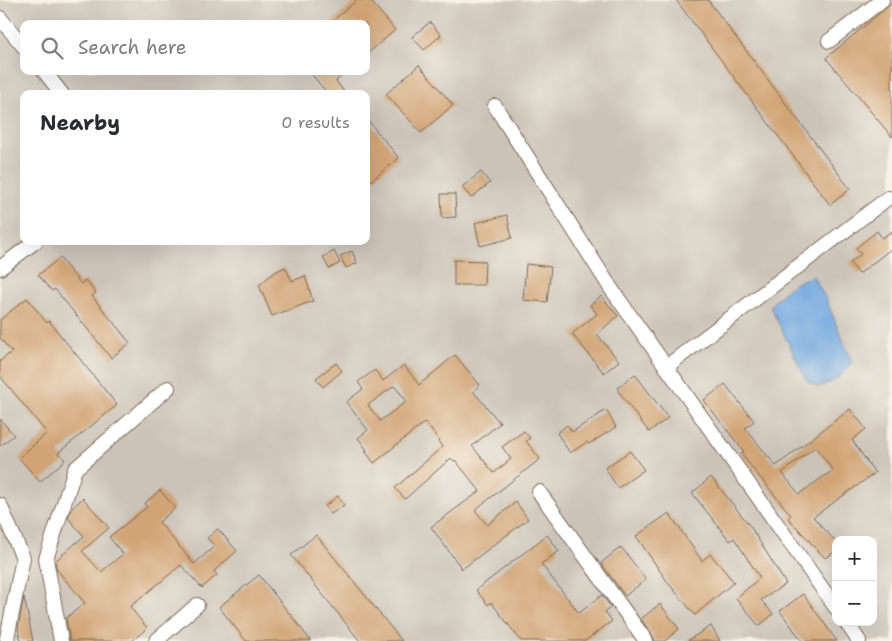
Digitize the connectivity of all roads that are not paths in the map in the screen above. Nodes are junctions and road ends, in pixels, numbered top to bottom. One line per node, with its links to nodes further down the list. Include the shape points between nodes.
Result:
1 (882, 0): 3 (street)
2 (0, 18): 4 (street)
3 (829, 41)
4 (20, 42)
5 (47, 75): 6 (street)
6 (59, 90)
7 (495, 106): 11 (street, via 610,288)
8 (888, 198): 11 (street)
9 (31, 245): 10 (street)
10 (0, 268)
11 (666, 367): 15 (street)
12 (168, 388): 19 (street, via 75,469 46,559)
13 (539, 492): 21 (street)
14 (0, 505): 18 (street, via 23,558)
15 (832, 602)
16 (197, 605): 20 (street)
17 (849, 626): 22 (street)
18 (5, 640)
19 (61, 641)
20 (156, 641)
21 (646, 641)
22 (859, 641)

